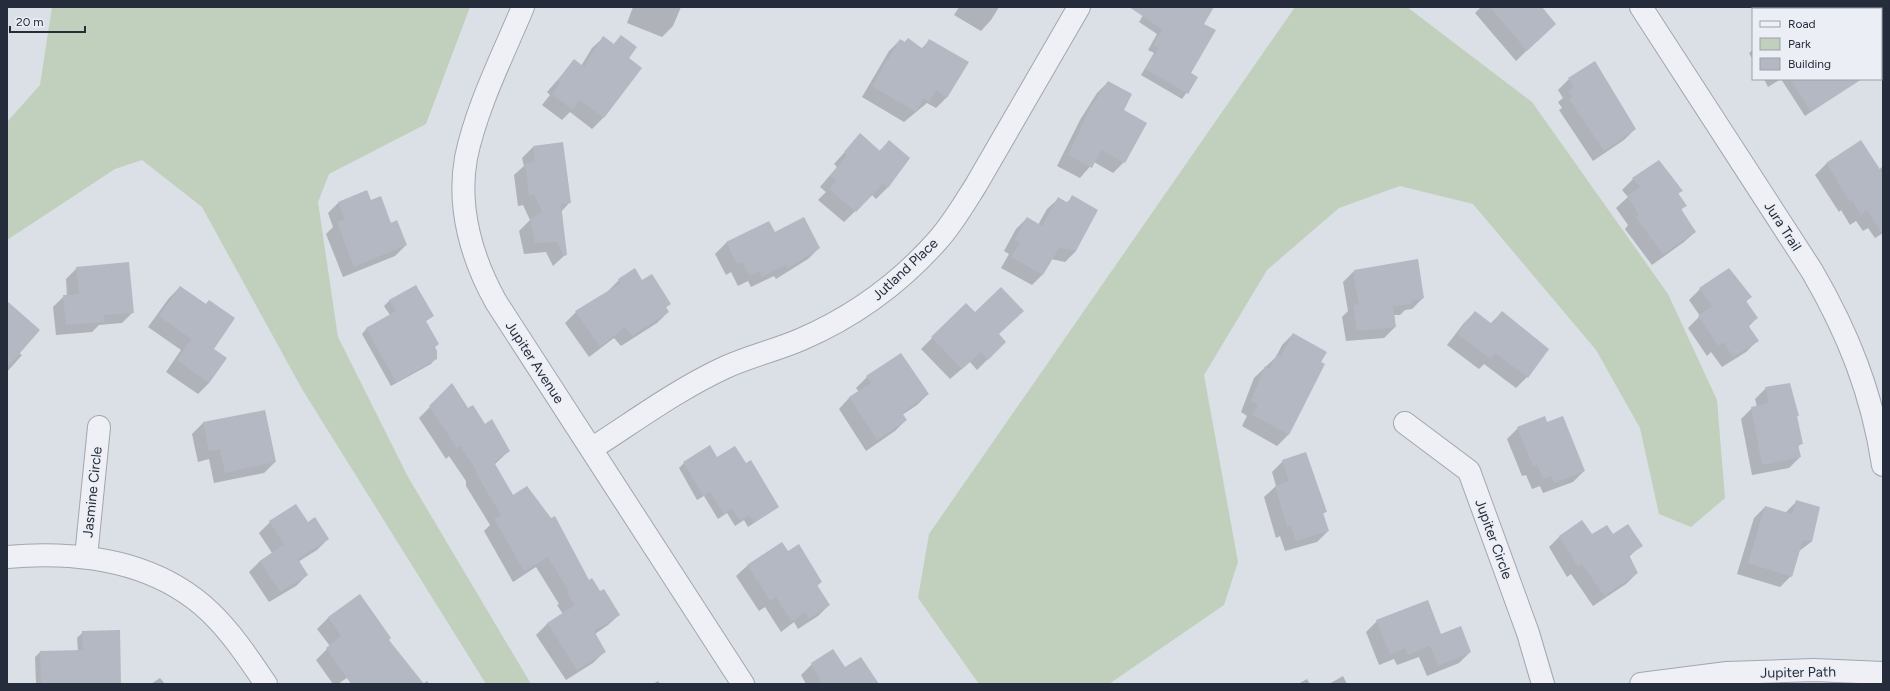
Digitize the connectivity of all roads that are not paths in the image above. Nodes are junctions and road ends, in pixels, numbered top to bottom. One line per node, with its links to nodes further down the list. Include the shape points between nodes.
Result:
1 (523, 7): 6 (street, Jupiter Avenue, via 479,113 470,142 464,184 469,235 475,258 493,296)
2 (1079, 7): 6 (street, Jutland Place, via 958,213 939,239 892,285 865,305 804,338 727,367 694,383)
3 (1642, 7): 7 (street, Jura Trail, via 1836,312 1866,390)
4 (1405, 423): 13 (street, Jupiter Circle, via 1469,471 1525,625)
5 (99, 427): 9 (street, Jasmine Circle)
6 (591, 449): 12 (street, Jupiter Avenue)
7 (1883, 464)
8 (7, 557): 9 (street)
9 (86, 557): 11 (street, via 110,561 152,574 192,598 225,628)
10 (1883, 673): 14 (street, Jupiter Path, via 1814,670 1727,673)
11 (266, 684)
12 (743, 684)
13 (1543, 684)
14 (1641, 684)

